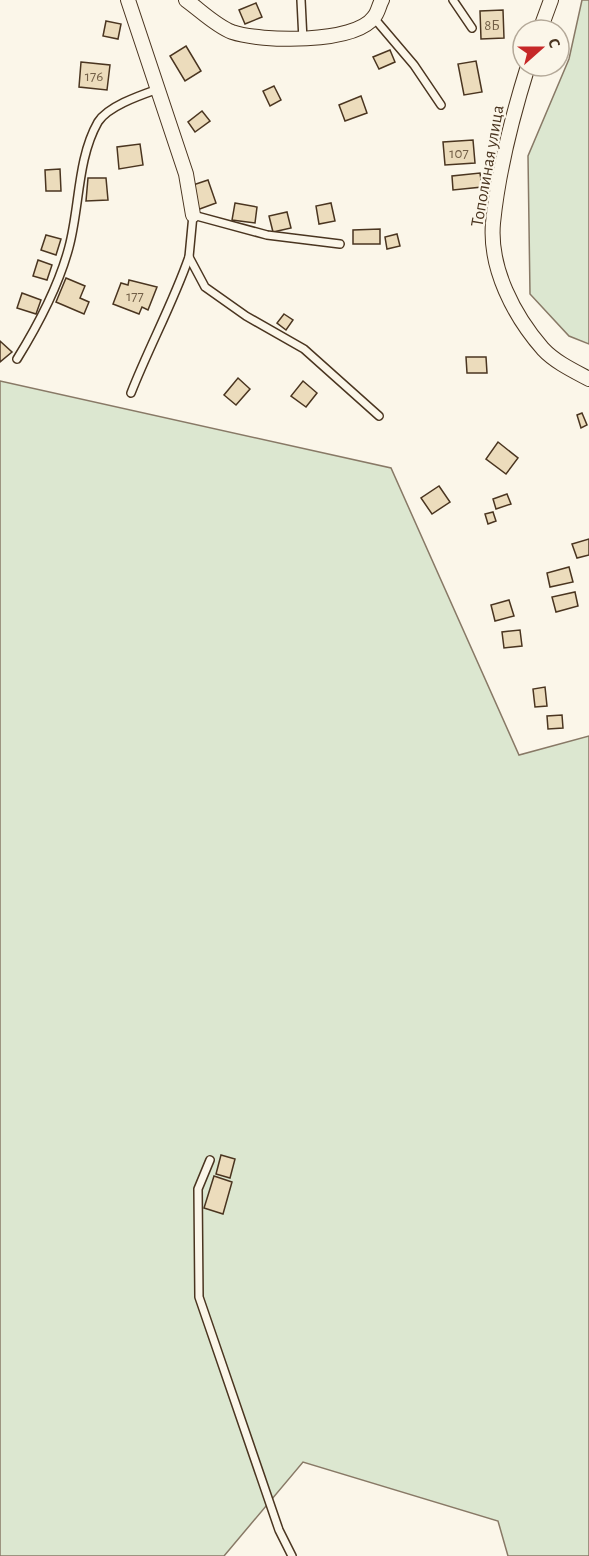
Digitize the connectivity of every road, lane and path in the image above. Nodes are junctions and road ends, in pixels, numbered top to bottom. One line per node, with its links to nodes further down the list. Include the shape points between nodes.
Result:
1 (128, 0): 12 (street)
2 (186, 0): 10 (street, via 230,31 265,39)
3 (301, 0): 10 (lane)
4 (381, 0): 7 (street)
5 (453, 0): 9 (lane)
6 (551, 0): 8 (street)
7 (374, 18): 10 (street, via 360,27); 13 (lane, via 414,65)
8 (544, 18)
9 (472, 28)
10 (303, 40)
11 (524, 78): 18 (street, Тополиная улица, via 492,225 497,266 510,302 544,350)
12 (158, 89): 14 (street, via 186,174); 17 (lane, via 125,101 99,120 87,151 69,248 35,330)
13 (441, 105)
14 (193, 215): 15 (lane, via 267,235); 16 (lane)
15 (340, 244)
16 (189, 257): 19 (lane, via 176,296); 20 (lane, via 205,287 304,349)
17 (17, 359)
18 (589, 379)
19 (130, 393)
20 (379, 416)
21 (210, 1160): 22 (lane, via 198,1189 199,1297 279,1530)
22 (292, 1556)

